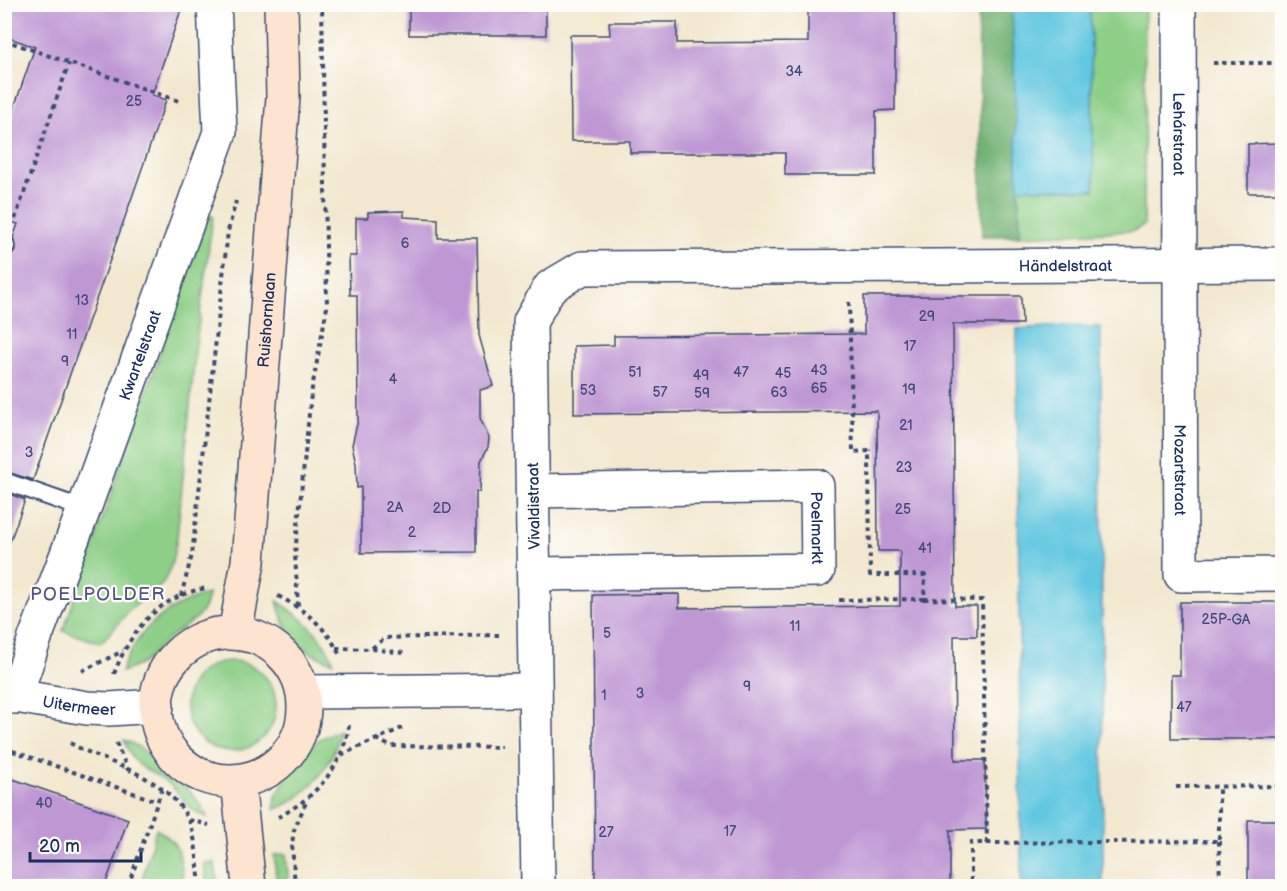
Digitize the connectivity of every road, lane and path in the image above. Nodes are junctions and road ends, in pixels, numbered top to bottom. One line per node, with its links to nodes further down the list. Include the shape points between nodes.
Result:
1 (214, 4): 9 (street, Kwartelstraat)
2 (281, 4): 22 (main road, Ruishornlaan, via 283,97 248,562)
3 (322, 4): 25 (path, via 327,308 311,394 295,554)
4 (1179, 4): 7 (street, Lehárstraat)
5 (4, 40): 6 (path)
6 (69, 63): 9 (path); 11 (path)
7 (1179, 63): 8 (path); 13 (street, Lehárstraat)
8 (1282, 63)
9 (219, 115): 18 (street, Kwartelstraat, via 220,132)
10 (237, 198): 23 (path, via 228,231 192,555)
11 (5, 245)
12 (1282, 264): 13 (street, Händelstraat)
13 (1178, 265): 14 (street, Händelstraat); 20 (street, Mozartstraat, via 1181,575)
14 (848, 267): 15 (street, Händelstraat, via 582,268 550,287); 21 (path, via 853,452 869,451)
15 (530, 322): 17 (street, Vivaldistraat)
16 (4, 481): 18 (lane)
17 (532, 491): 19 (street, Vivaldistraat); 19 (street, Poelmarkt, via 817,486 818,498 818,570)
18 (84, 509): 33 (street, Kwartelstraat)
19 (534, 574): 27 (street, Vivaldistraat)
20 (1282, 574)
21 (870, 575)
22 (243, 586): 23 (path, via 201,589); 25 (path, via 272,593); 26 (main road, Ruishornlaan)
23 (181, 596): 29 (path, via 147,618)
24 (924, 599): 46 (path, via 982,600)
25 (298, 606): 32 (path, via 313,617 336,648)
26 (235, 633): 31 (main road, via 254,637 279,651 292,665); 34 (main road, via 206,637 180,652 163,677)
27 (534, 634): 28 (path, via 385,638); 30 (street, Vivaldistraat)
28 (372, 649)
29 (123, 651)
30 (535, 690): 32 (street); 36 (street, Vivaldistraat)
31 (303, 692): 32 (street); 39 (main road, via 304,717 290,751 267,771)
32 (350, 692): 52 (path, via 351,713 341,755 327,779 308,799 294,830)
33 (10, 696): 34 (street, Uitermeer, via 98,709)
34 (157, 706): 39 (main road, via 160,730 180,761 201,775)
35 (375, 739): 36 (path, via 390,746)
36 (537, 747): 53 (street, Vivaldistraat)
37 (4, 748): 44 (path)
38 (128, 770): 43 (path)
39 (238, 781): 51 (main road)
40 (1282, 786): 42 (path)
41 (1176, 787): 42 (path)
42 (1219, 787): 45 (path)
43 (162, 789): 44 (path); 50 (path, via 189,820)
44 (156, 801): 49 (path)
45 (1219, 842): 46 (path); 55 (path)
46 (987, 843): 54 (path, via 971,843)
47 (4, 884): 48 (path)
48 (11, 886)
49 (128, 886)
50 (200, 886)
51 (249, 886)
52 (295, 886)
53 (538, 886)
54 (971, 886)
55 (1220, 886)

